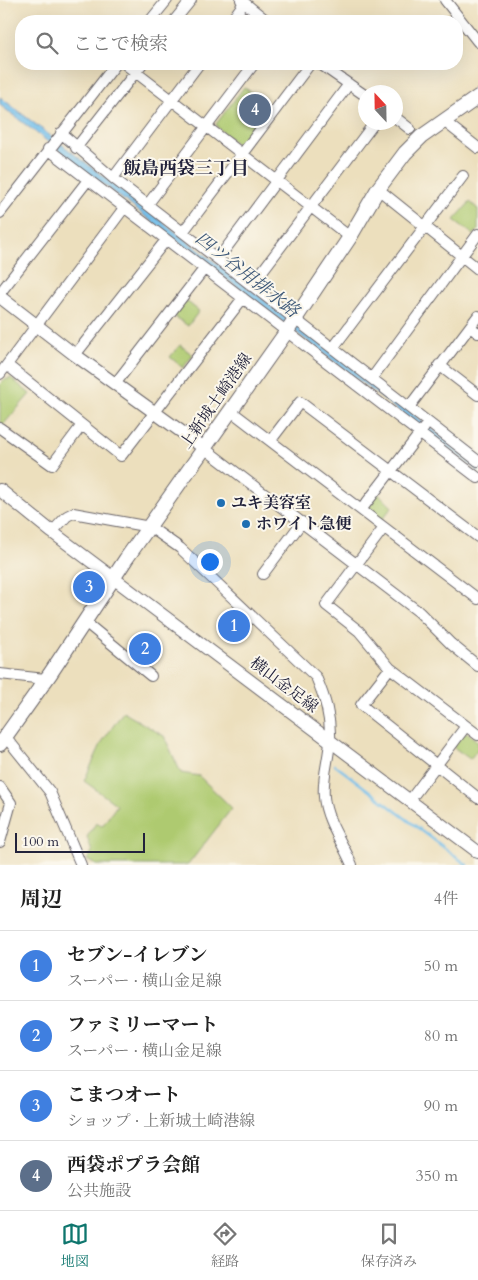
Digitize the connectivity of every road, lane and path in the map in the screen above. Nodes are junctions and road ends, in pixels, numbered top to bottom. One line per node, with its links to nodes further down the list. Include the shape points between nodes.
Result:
1 (167, 0): 5 (street)
2 (191, 0): 6 (street)
3 (444, 0): 9 (street)
4 (243, 2): 7 (street); 8 (street)
5 (155, 15)
6 (179, 15)
7 (235, 15)
8 (259, 15)
9 (456, 15)
10 (463, 23): 11 (street)
11 (478, 42)
12 (111, 70): 28 (street)
13 (137, 70): 29 (street)
14 (141, 70): 22 (street)
15 (194, 70): 22 (street)
16 (249, 70): 25 (street)
17 (306, 70): 31 (street)
18 (329, 70): 19 (street)
19 (349, 84): 20 (street); 35 (street)
20 (358, 90)
21 (478, 97): 23 (main road, 上新城土崎港線)
22 (172, 100): 25 (street); 33 (street)
23 (445, 122): 30 (street); 36 (main road, 上新城土崎港線, via 421,137)
24 (403, 124): 26 (street)
25 (206, 126): 31 (street); 37 (street)
26 (410, 129)
27 (369, 130): 38 (street)
28 (55, 141): 29 (street); 34 (street); 40 (street)
29 (76, 148): 33 (street)
30 (478, 148)
31 (243, 155): 35 (street); 42 (street)
32 (463, 176): 41 (street)
33 (113, 178): 37 (street)
34 (88, 180): 39 (street); 51 (street)
35 (276, 180): 38 (street); 47 (street)
36 (378, 189): 41 (street); 44 (main road, 上新城土崎港線)
37 (148, 204): 42 (street)
38 (310, 206): 44 (street); 50 (street)
39 (124, 208): 45 (street); 54 (street)
40 (0, 213)
41 (424, 226): 46 (street); 57 (street)
42 (183, 232): 47 (street)
43 (478, 234): 46 (street)
44 (350, 237): 55 (main road, 上新城土崎港線)
45 (166, 240): 48 (street); 58 (street)
46 (461, 255): 49 (street); 62 (street)
47 (218, 259): 50 (street)
48 (204, 268): 52 (street); 63 (street)
49 (478, 269)
50 (251, 286): 55 (street)
51 (0, 295): 54 (street)
52 (243, 298): 55 (street); 67 (street)
53 (478, 316): 56 (street)
54 (36, 324): 58 (street); 60 (street)
55 (291, 325): 57 (street); 66 (main road, 上新城土崎港線); 70 (street)
56 (474, 330): 59 (street)
57 (333, 348): 62 (street)
58 (75, 355): 63 (street)
59 (439, 365): 64 (street); 65 (street)
60 (7, 366): 61 (street); 68 (street)
61 (0, 374)
62 (372, 378): 65 (street)
63 (116, 384): 67 (street)
64 (478, 395)
65 (409, 407): 70 (street)
66 (231, 411): 71 (street); 72 (main road, 上新城土崎港線)
67 (156, 413): 68 (street, via 121,456); 72 (street)
68 (82, 425): 69 (street, via 52,465)
69 (0, 428)
70 (424, 429): 73 (street); 74 (street); 75 (street)
71 (271, 440): 74 (street, via 300,402); 77 (street)
72 (204, 448): 78 (street); 79 (main road, 上新城土崎港線)
73 (478, 461)
74 (392, 471): 77 (street); 82 (street)
75 (478, 478)
76 (0, 490): 81 (street, 横山金足線)
77 (361, 510): 80 (street)
78 (302, 522): 83 (street); 84 (street)
79 (150, 527): 81 (street, via 74,513); 85 (main road, 上新城土崎港線); 96 (street, via 180,548 316,677 328,704)
80 (384, 529): 83 (street); 86 (street)
81 (52, 532): 85 (street, 横山金足線)
82 (478, 537)
83 (356, 564): 88 (street, via 419,612); 89 (street, via 326,605 359,631)
84 (263, 574)
85 (115, 577): 87 (main road, 上新城土崎港線); 96 (street, 横山金足線)
86 (478, 599)
87 (85, 622): 91 (street); 92 (main road, 上新城土崎港線)
88 (478, 666)
89 (390, 668): 93 (street); 97 (street, via 361,705)
90 (0, 674): 92 (street)
91 (151, 676)
92 (45, 680): 95 (main road, 上新城土崎港線)
93 (466, 726): 94 (street); 97 (street)
94 (478, 734)
95 (3, 740): 103 (street, via 50,792)
96 (330, 740): 100 (street, 横山金足線); 104 (street, via 324,798)
97 (436, 765): 99 (street); 100 (street)
98 (0, 787): 101 (street, via 11,804)
99 (478, 798)
100 (410, 800): 102 (street, 横山金足線)
101 (0, 842)
102 (478, 852)
103 (81, 865)
104 (352, 865)

